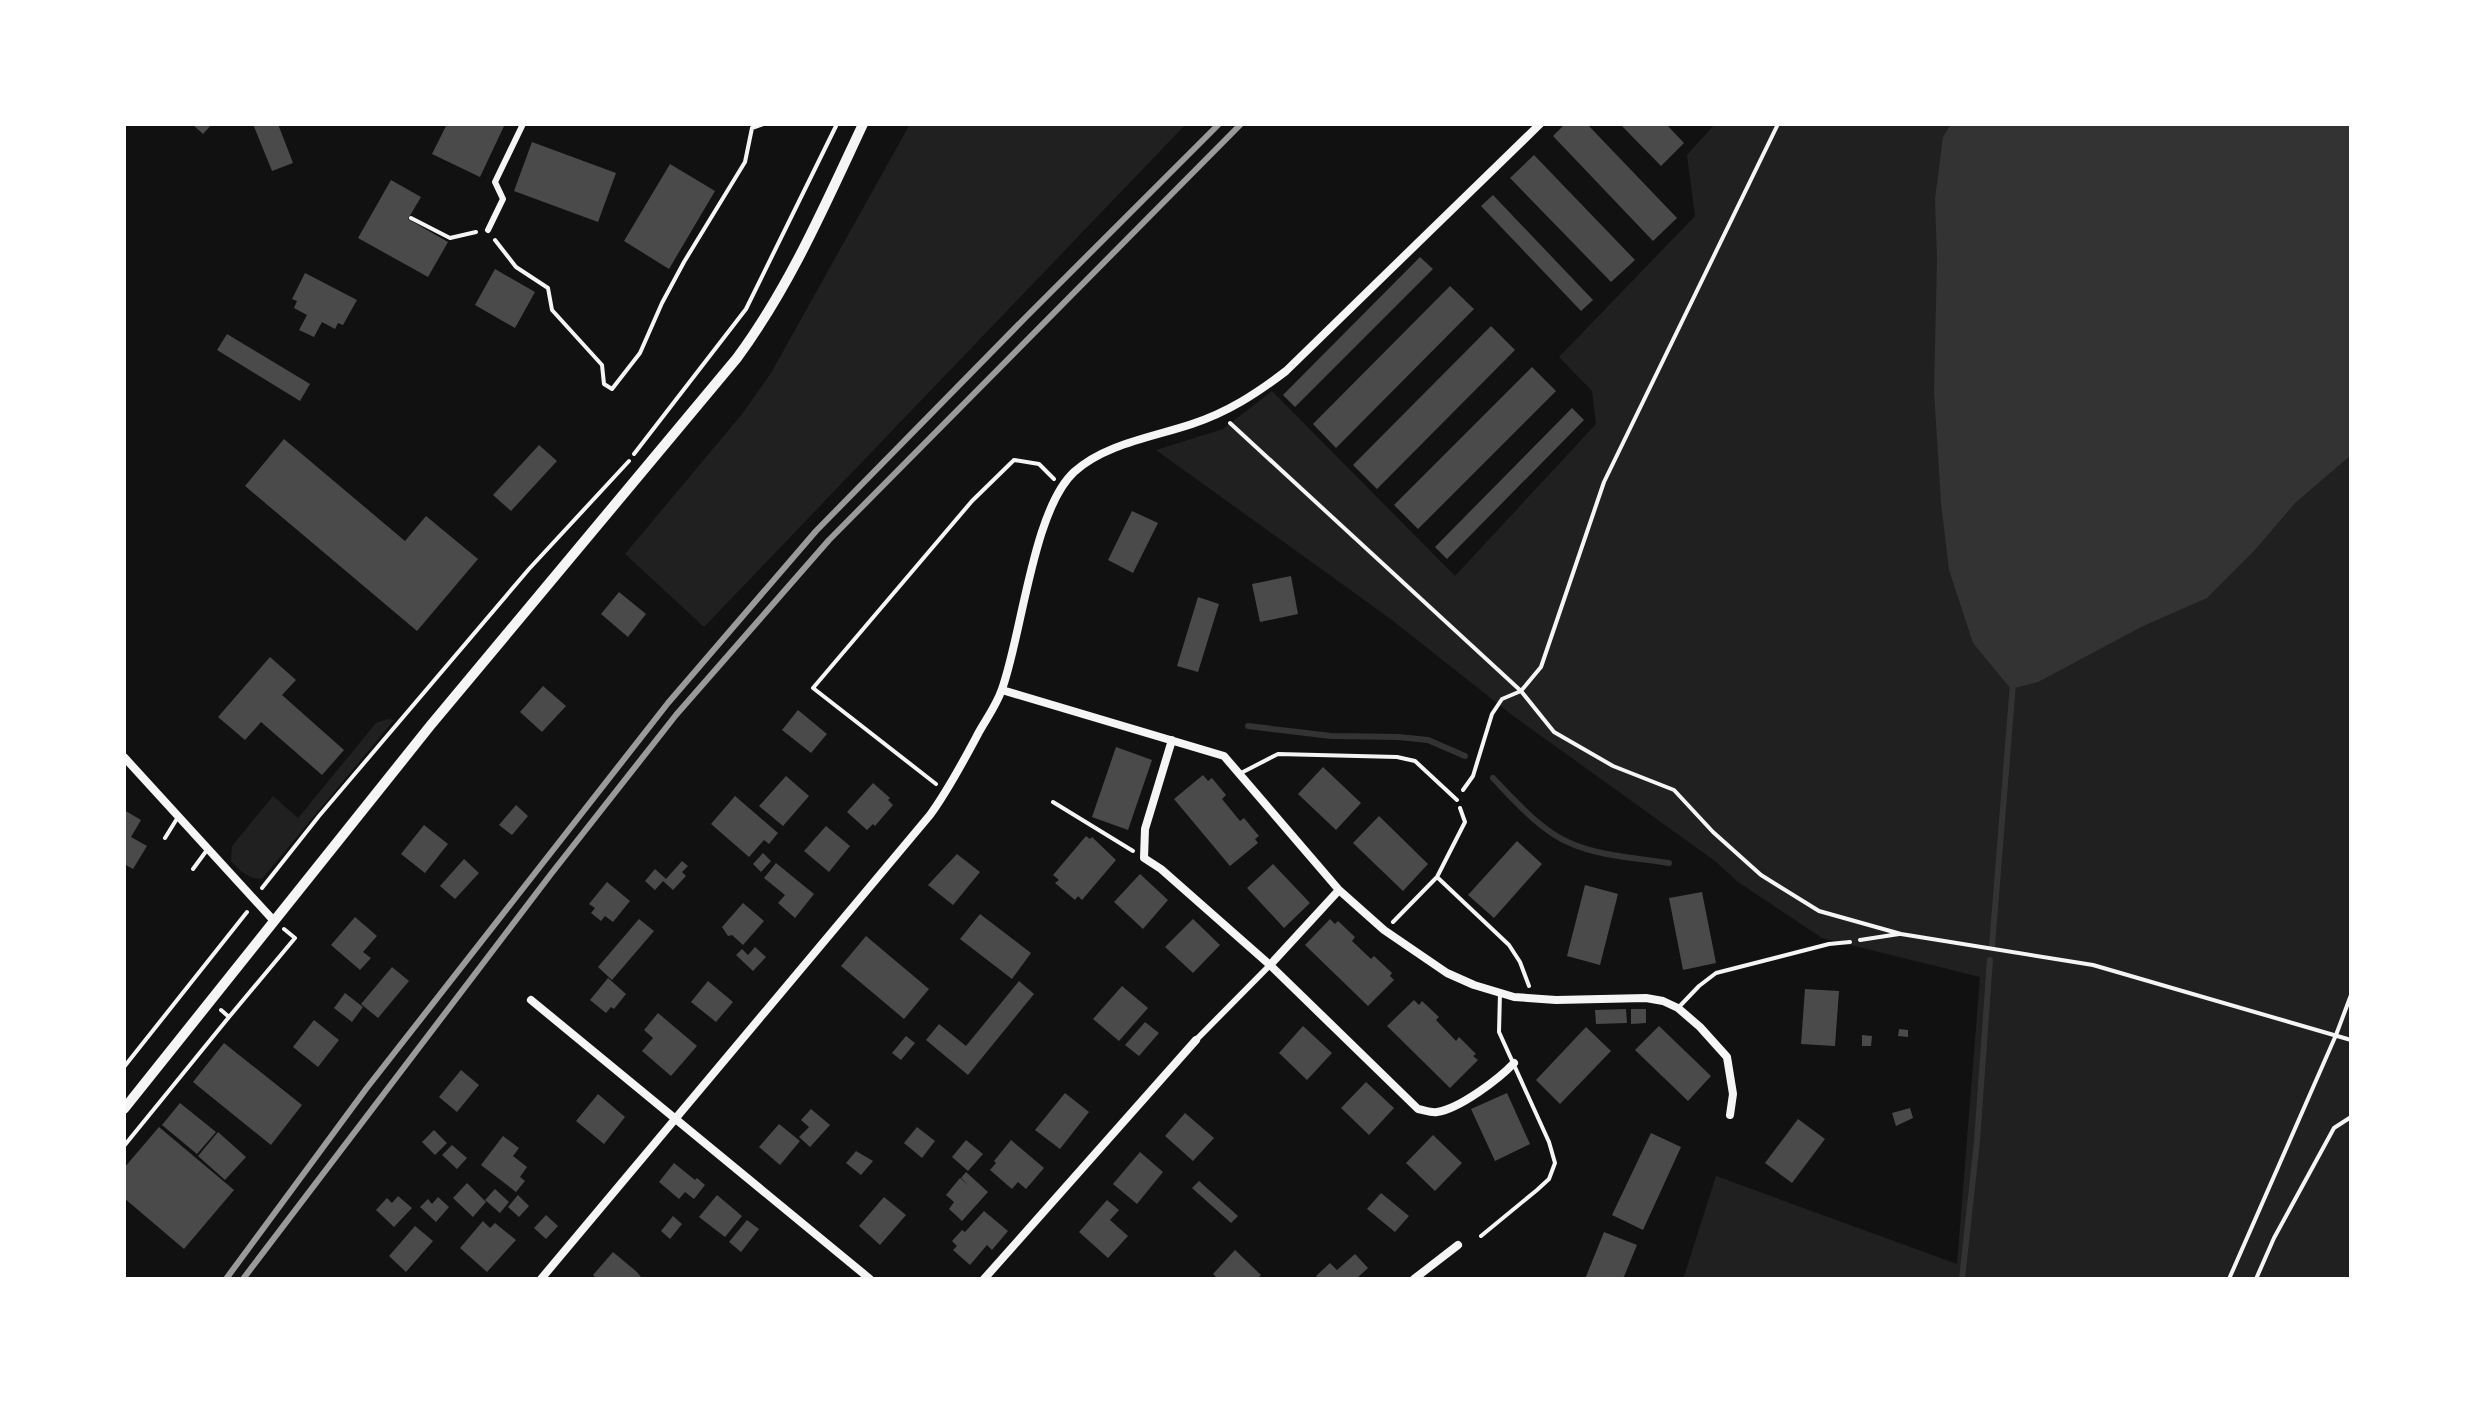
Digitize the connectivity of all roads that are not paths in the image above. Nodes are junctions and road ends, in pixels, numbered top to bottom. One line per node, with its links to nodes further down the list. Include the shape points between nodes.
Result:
1 (523, 124): 4 (street, via 495,182 503,199)
2 (863, 124): 15 (street, via 764,322)
3 (1540, 124): 5 (street, via 1286,371 1251,398 1132,442 1074,472 1062,486 1038,548)
4 (488, 230)
5 (1002, 690): 6 (street); 25 (street, via 930,815)
6 (1172, 740): 8 (street, via 1224,756); 17 (street, via 1145,829 1144,858)
7 (124, 757): 10 (street)
8 (1241, 773): 9 (lane, via 1278,754 1397,757 1415,761); 14 (street)
9 (1457, 800)
10 (178, 817): 11 (lane); 12 (street)
11 (165, 838)
12 (207, 850): 13 (lane); 15 (street)
13 (193, 869)
14 (1339, 890): 17 (street); 18 (street, via 1411,951 1447,973)
15 (274, 921): 23 (street)
16 (1850, 942): 20 (lane, via 1716,973)
17 (1270, 965): 21 (street); 22 (street, via 1418,1109 1435,1113 1453,1107)
18 (1500, 993): 20 (street, via 1556,1000 1646,998); 22 (lane, via 1499,1032)
19 (531, 1000): 25 (street)
20 (1678, 1008): 24 (street, via 1727,1057 1733,1094)
21 (1196, 1040): 30 (street)
22 (1514, 1063): 26 (lane, via 1555,1163 1549,1179)
23 (124, 1109)
24 (1730, 1115)
25 (676, 1118): 28 (street); 29 (street)
26 (1481, 1236)
27 (1458, 1245): 31 (street)
28 (541, 1279)
29 (870, 1279)
30 (984, 1279)
31 (1414, 1279)

